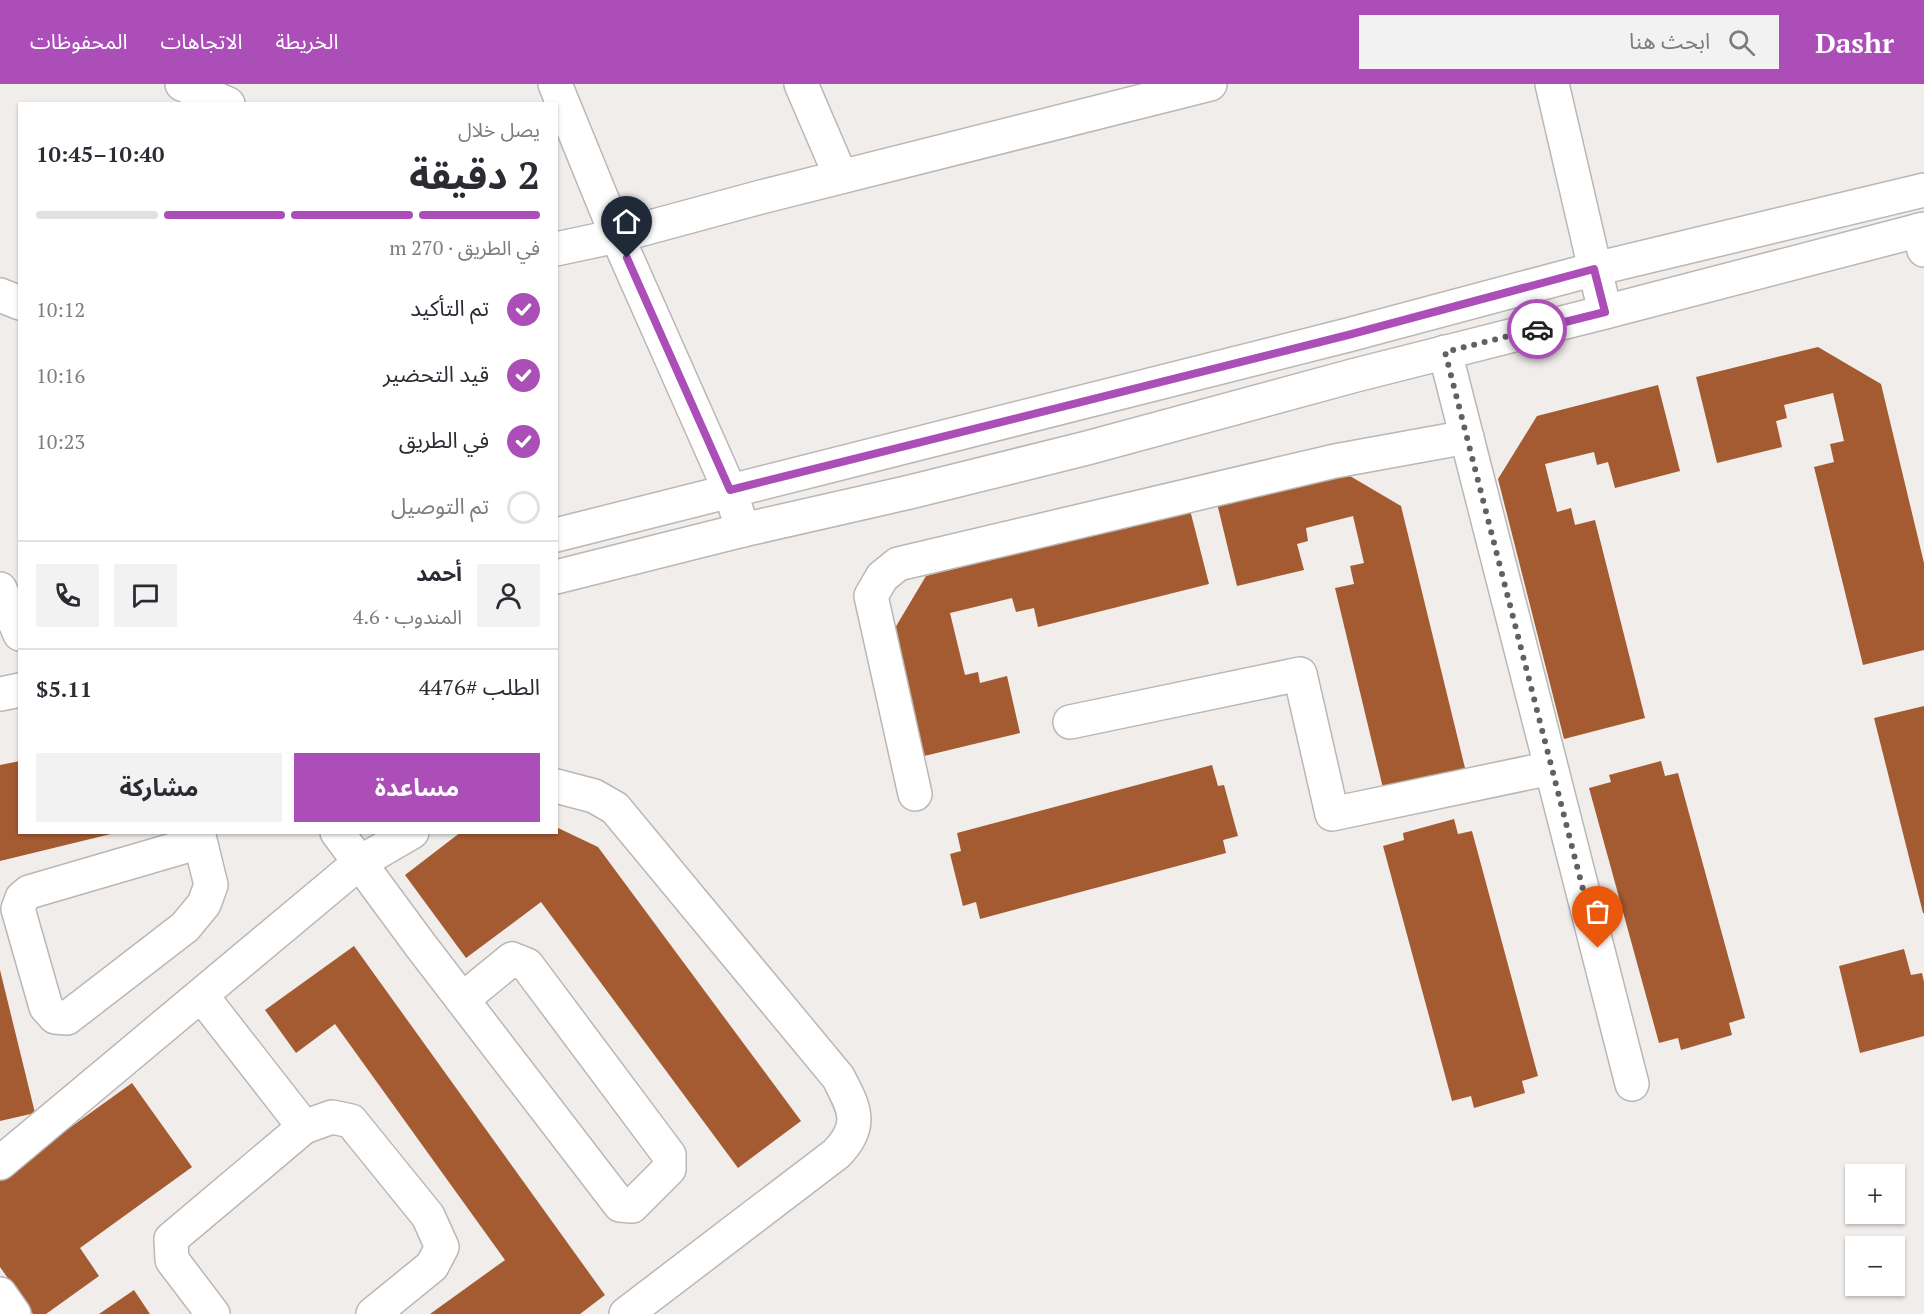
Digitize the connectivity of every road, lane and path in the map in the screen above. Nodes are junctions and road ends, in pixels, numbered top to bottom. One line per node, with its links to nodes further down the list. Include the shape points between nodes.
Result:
1 (182, 84): 6 (street)
2 (555, 84): 9 (street)
3 (801, 84): 7 (street)
4 (1210, 84): 7 (street)
5 (1552, 84): 12 (street)
6 (223, 102)
7 (841, 177): 9 (street)
8 (1924, 190): 12 (street)
9 (617, 236): 11 (street); 20 (street)
10 (1922, 236): 15 (street)
11 (558, 249)
12 (1594, 269): 15 (street); 16 (street)
13 (0, 295): 14 (street)
14 (18, 302)
15 (1605, 312): 17 (street)
16 (1348, 335): 18 (street); 20 (street)
17 (1445, 352): 18 (street); 19 (street)
18 (1356, 375): 21 (street, via 910,492)
19 (1467, 437): 29 (street); 31 (street, via 1335,461 898,564 882,577 870,596)
20 (730, 490): 21 (street); 22 (street)
21 (743, 530): 23 (street)
22 (558, 534)
23 (558, 576)
24 (0, 589): 25 (street)
25 (18, 630)
26 (18, 690): 27 (street)
27 (0, 694)
28 (1070, 722): 29 (street, via 1300,674 1332,814)
29 (1551, 768): 38 (street)
30 (558, 787): 45 (street, via 594,796 615,808 838,1077 851,1102 854,1124 849,1141 836,1154)
31 (915, 794)
32 (338, 834): 35 (street)
33 (409, 834): 35 (street)
34 (199, 837): 34 (street, via 29,892 22,898 18,909 46,1007 55,1017 66,1018 185,927 204,904 211,885)
35 (359, 863): 36 (street); 37 (street)
36 (201, 995): 39 (street); 40 (street)
37 (463, 999): 37 (street, via 620,1205 632,1206 669,1169 669,1155 527,965 512,959)
38 (1632, 1084)
39 (304, 1127): 43 (street, via 171,1239 172,1260); 44 (street, via 332,1117 351,1121 428,1216 442,1247 432,1266)
40 (0, 1163)
41 (0, 1294): 42 (street)
42 (14, 1314)
43 (213, 1314)
44 (373, 1314)
45 (626, 1314)

